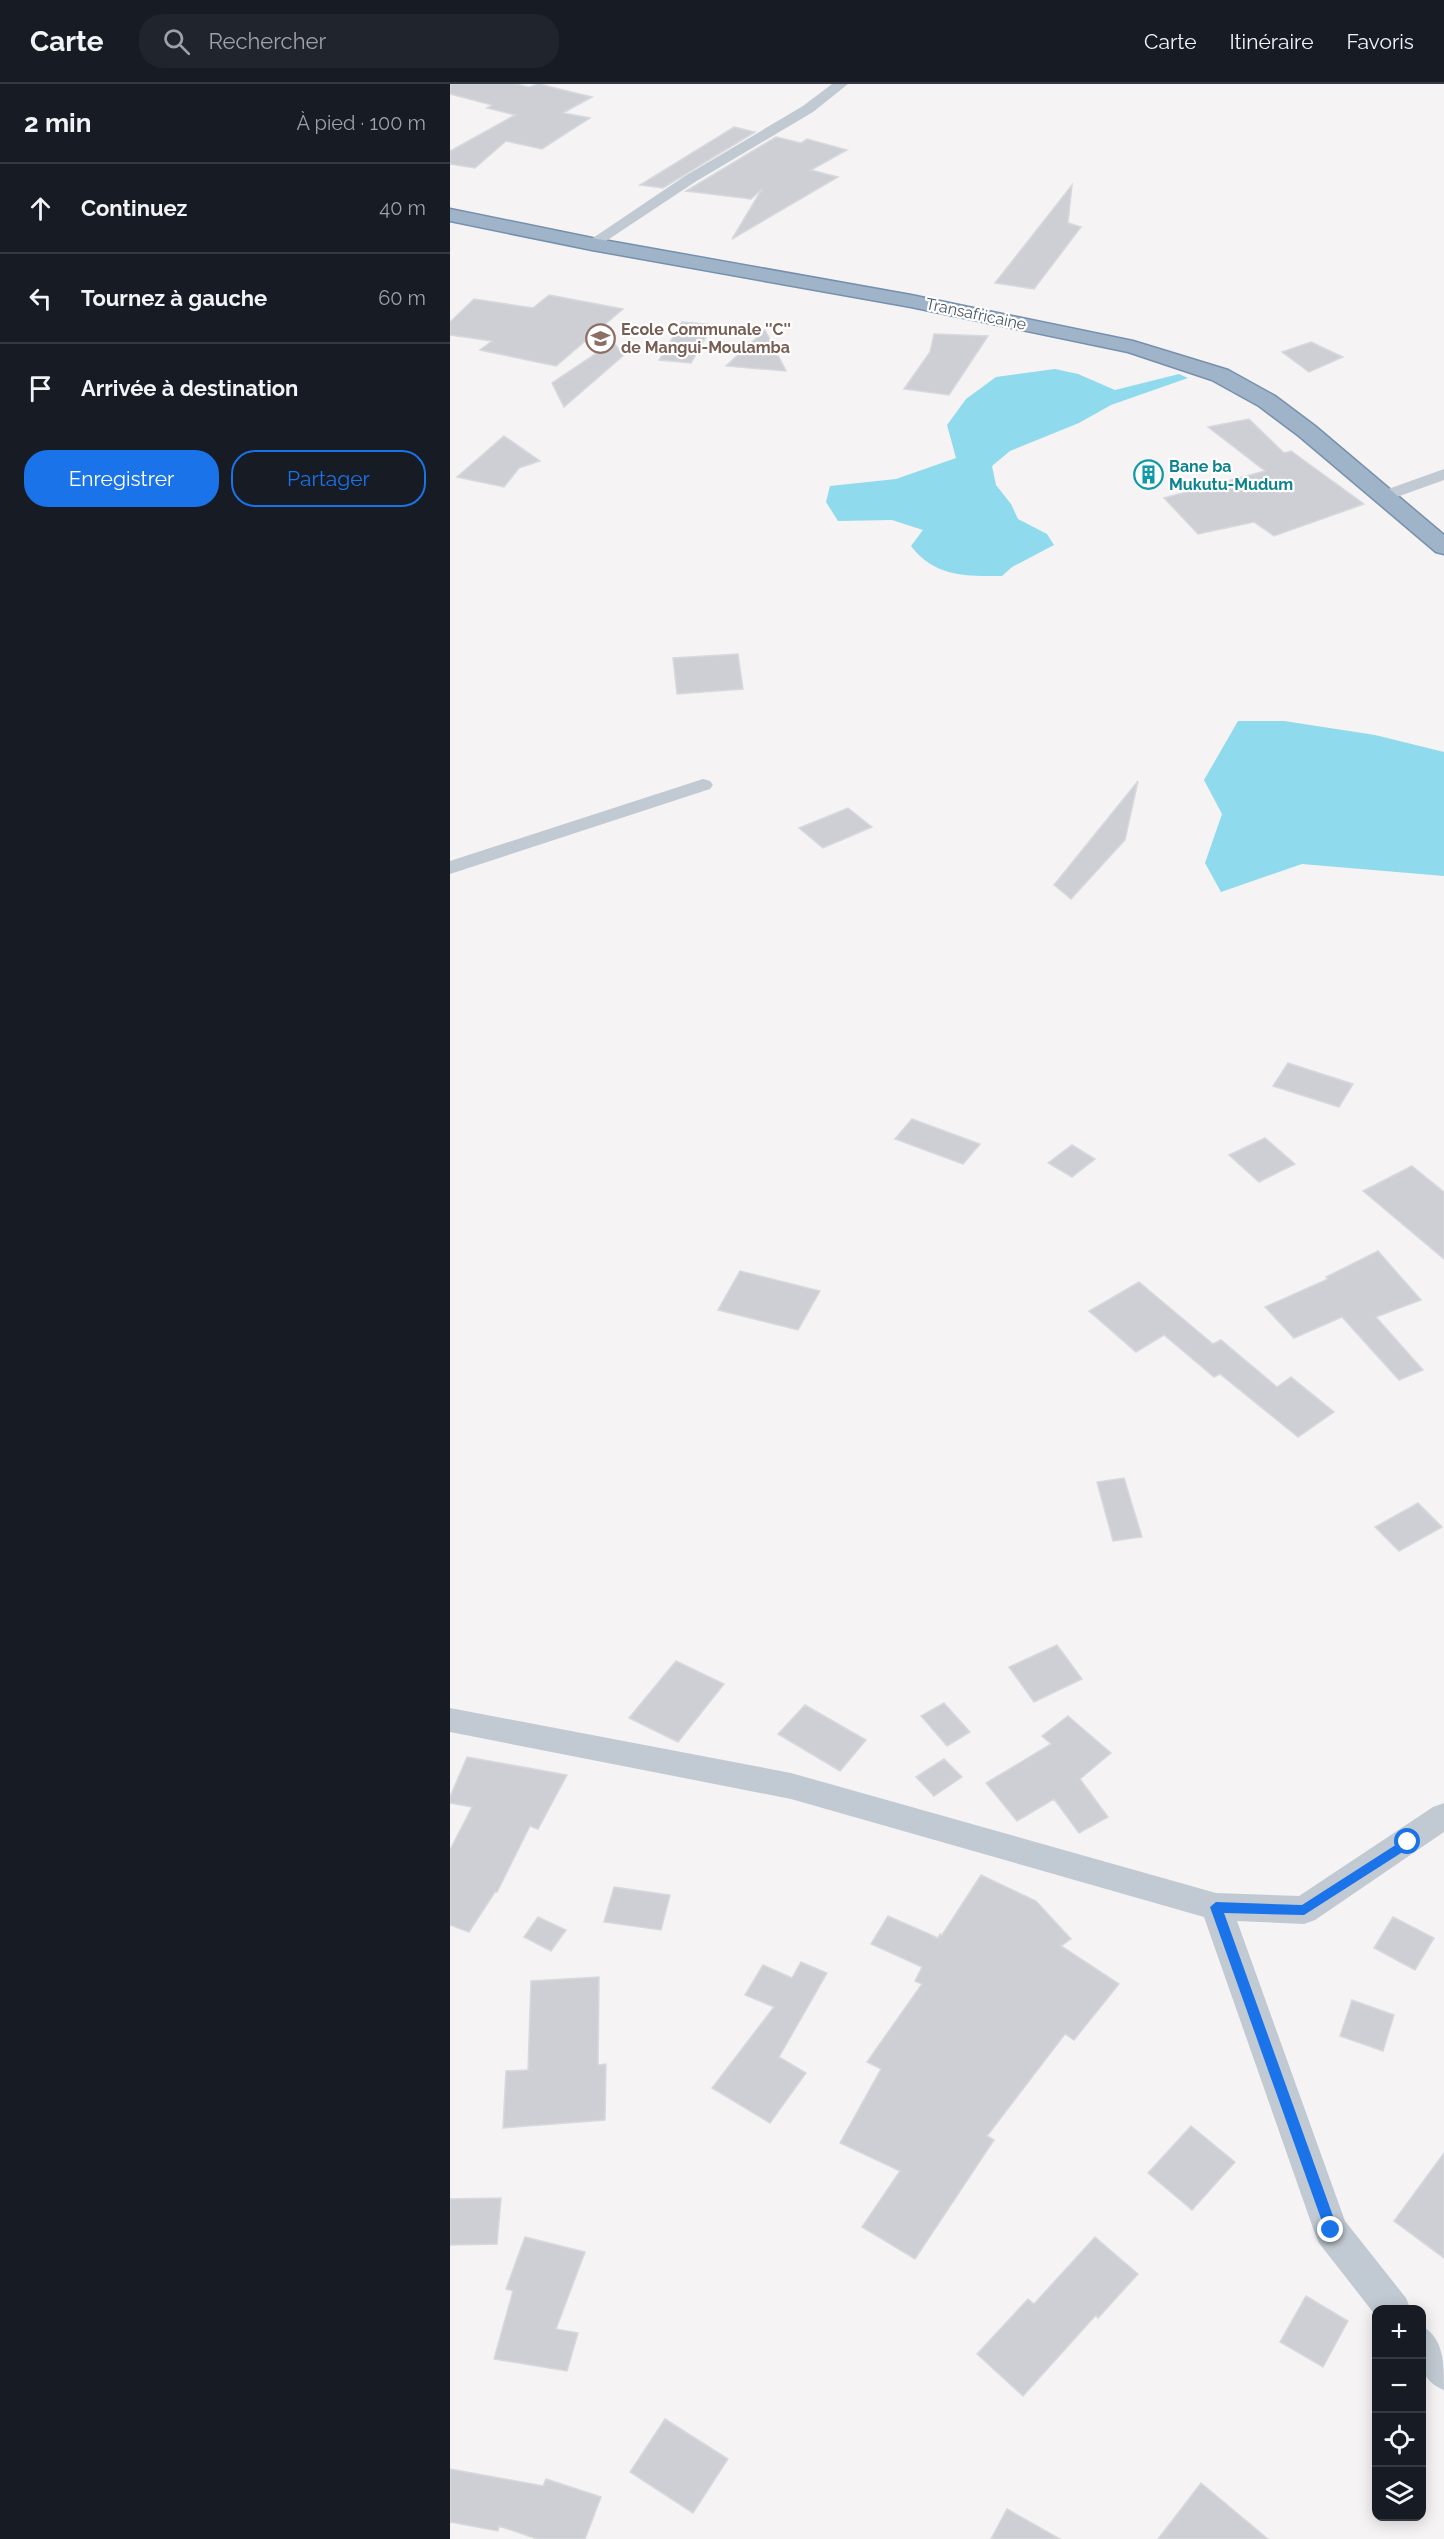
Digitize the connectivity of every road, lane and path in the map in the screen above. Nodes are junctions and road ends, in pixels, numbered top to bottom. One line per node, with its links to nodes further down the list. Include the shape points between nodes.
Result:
1 (841, 84): 3 (street, via 808,109)
2 (450, 215): 3 (highway, Transafricaine)
3 (592, 244): 5 (highway, Transafricaine, via 911,301 1144,350 1220,375 1267,400)
4 (1444, 474): 5 (street)
5 (1383, 497): 6 (highway, Transafricaine)
6 (1444, 547)
7 (703, 785): 8 (street)
8 (450, 868)
9 (450, 1720): 11 (street, via 791,1786)
10 (1444, 1816): 11 (street, via 1304,1910)
11 (1216, 1907): 12 (street, via 1331,2230)
12 (1390, 2305)
13 (1426, 2349): 14 (street)
14 (1444, 2372)

